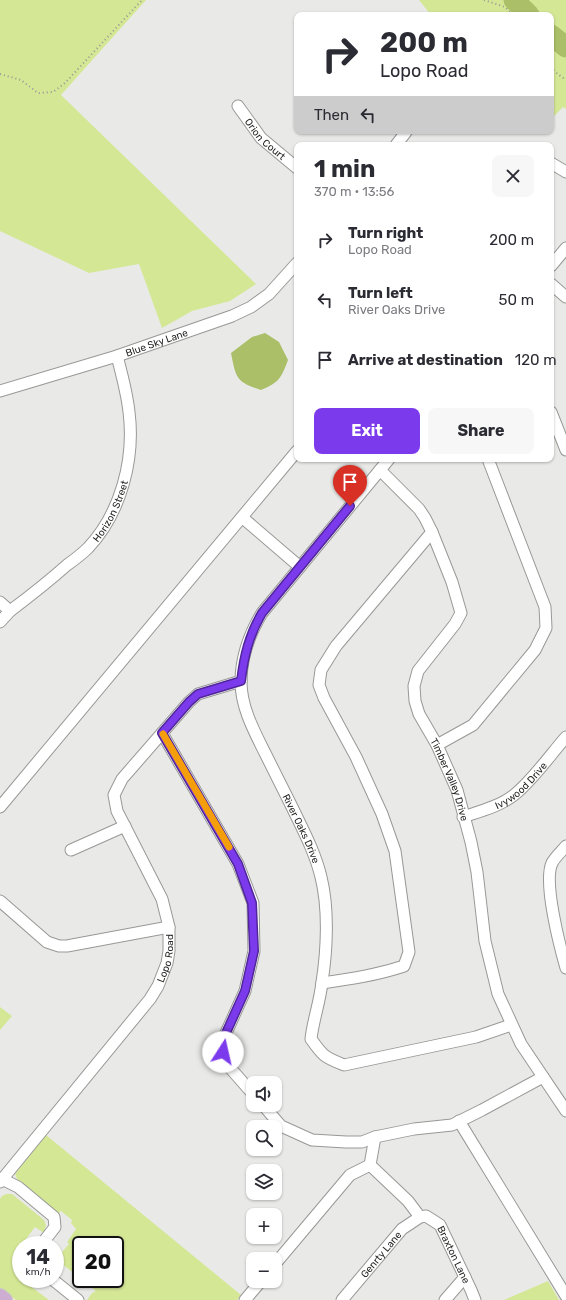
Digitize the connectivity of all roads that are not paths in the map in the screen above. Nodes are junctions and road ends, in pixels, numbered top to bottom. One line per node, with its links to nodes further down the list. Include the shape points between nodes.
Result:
1 (238, 106): 4 (street, Orion Court, via 261,138)
2 (404, 134): 3 (street)
3 (398, 142)
4 (294, 166)
5 (554, 166): 6 (street)
6 (566, 172)
7 (566, 248): 8 (street)
8 (554, 262)
9 (294, 266): 12 (street, Blue Sky Lane, via 269,294 251,307)
10 (554, 287): 11 (street)
11 (566, 297)
12 (117, 356): 13 (street, Blue Sky Lane); 24 (street, Horizon Street, via 129,414 130,451 116,505 109,520 87,548)
13 (0, 392)
14 (554, 420): 15 (street)
15 (566, 450)
16 (294, 456): 20 (street)
17 (387, 462): 19 (street, River Oaks Drive)
18 (489, 462): 29 (street, via 545,607 546,628 536,650 473,725)
19 (380, 470): 21 (street, Timber Valley Drive, via 420,509); 22 (street, River Oaks Drive)
20 (243, 518): 22 (street); 30 (street)
21 (432, 532): 29 (street, Timber Valley Drive, via 461,613 418,671 414,686 419,714); 38 (street, via 336,646 321,670 319,685 356,757 382,814 395,851 409,952 404,966 372,975)
22 (300, 566): 26 (street, River Oaks Drive, via 254,626)
23 (0, 602): 24 (street)
24 (10, 611): 25 (street, Horizon Street)
25 (0, 622)
26 (241, 681): 27 (street, Lopo Road, via 198,694); 38 (street, River Oaks Drive, via 243,700 252,726 311,845 321,877 326,907)
27 (162, 733): 32 (street, Lopo Road, via 122,778 114,795 117,810); 41 (street, via 238,864 252,903 253,958 245,991 221,1044 224,1061)
28 (566, 737): 31 (street, Ivywood Drive, via 514,795 495,806)
29 (437, 745): 31 (street, Timber Valley Drive, via 457,790)
30 (0, 807)
31 (463, 817): 39 (street, Timber Valley Drive, via 477,872 485,941 498,994)
32 (125, 826): 34 (street); 36 (street, Lopo Road, via 162,899)
33 (566, 846): 37 (street, via 552,863 550,880 556,933)
34 (70, 850)
35 (0, 901): 36 (street, via 47,942 59,946)
36 (169, 927): 47 (street, Lopo Road, via 167,963 150,999)
37 (566, 968)
38 (322, 983): 39 (street, River Oaks Drive, via 311,1039 328,1059 344,1065 476,1037)
39 (511, 1025): 40 (street, Timber Valley Drive)
40 (543, 1077): 42 (street, Timber Valley Drive); 44 (street)
41 (246, 1086)
42 (566, 1111)
43 (269, 1112): 45 (street, via 281,1126 312,1140 362,1142)
44 (459, 1121): 45 (street, via 452,1125); 55 (street)
45 (375, 1137): 46 (street)
46 (370, 1165): 48 (street, Braxton Lane); 50 (street, via 350,1175)
47 (1, 1180): 49 (street, via 18,1187 54,1217 55,1227)
48 (423, 1217): 51 (street, Braxton Lane, via 440,1225); 59 (street, Genrty Lane, via 402,1230)
49 (48, 1236)
50 (282, 1256)
51 (465, 1277): 60 (street); 61 (street, Braxton Lane)
52 (63, 1288): 57 (street)
53 (255, 1288): 58 (street)
54 (0, 1296): 56 (main road)
55 (566, 1296)
56 (5, 1300)
57 (78, 1300)
58 (245, 1300)
59 (342, 1300)
60 (445, 1300)
61 (475, 1300)

